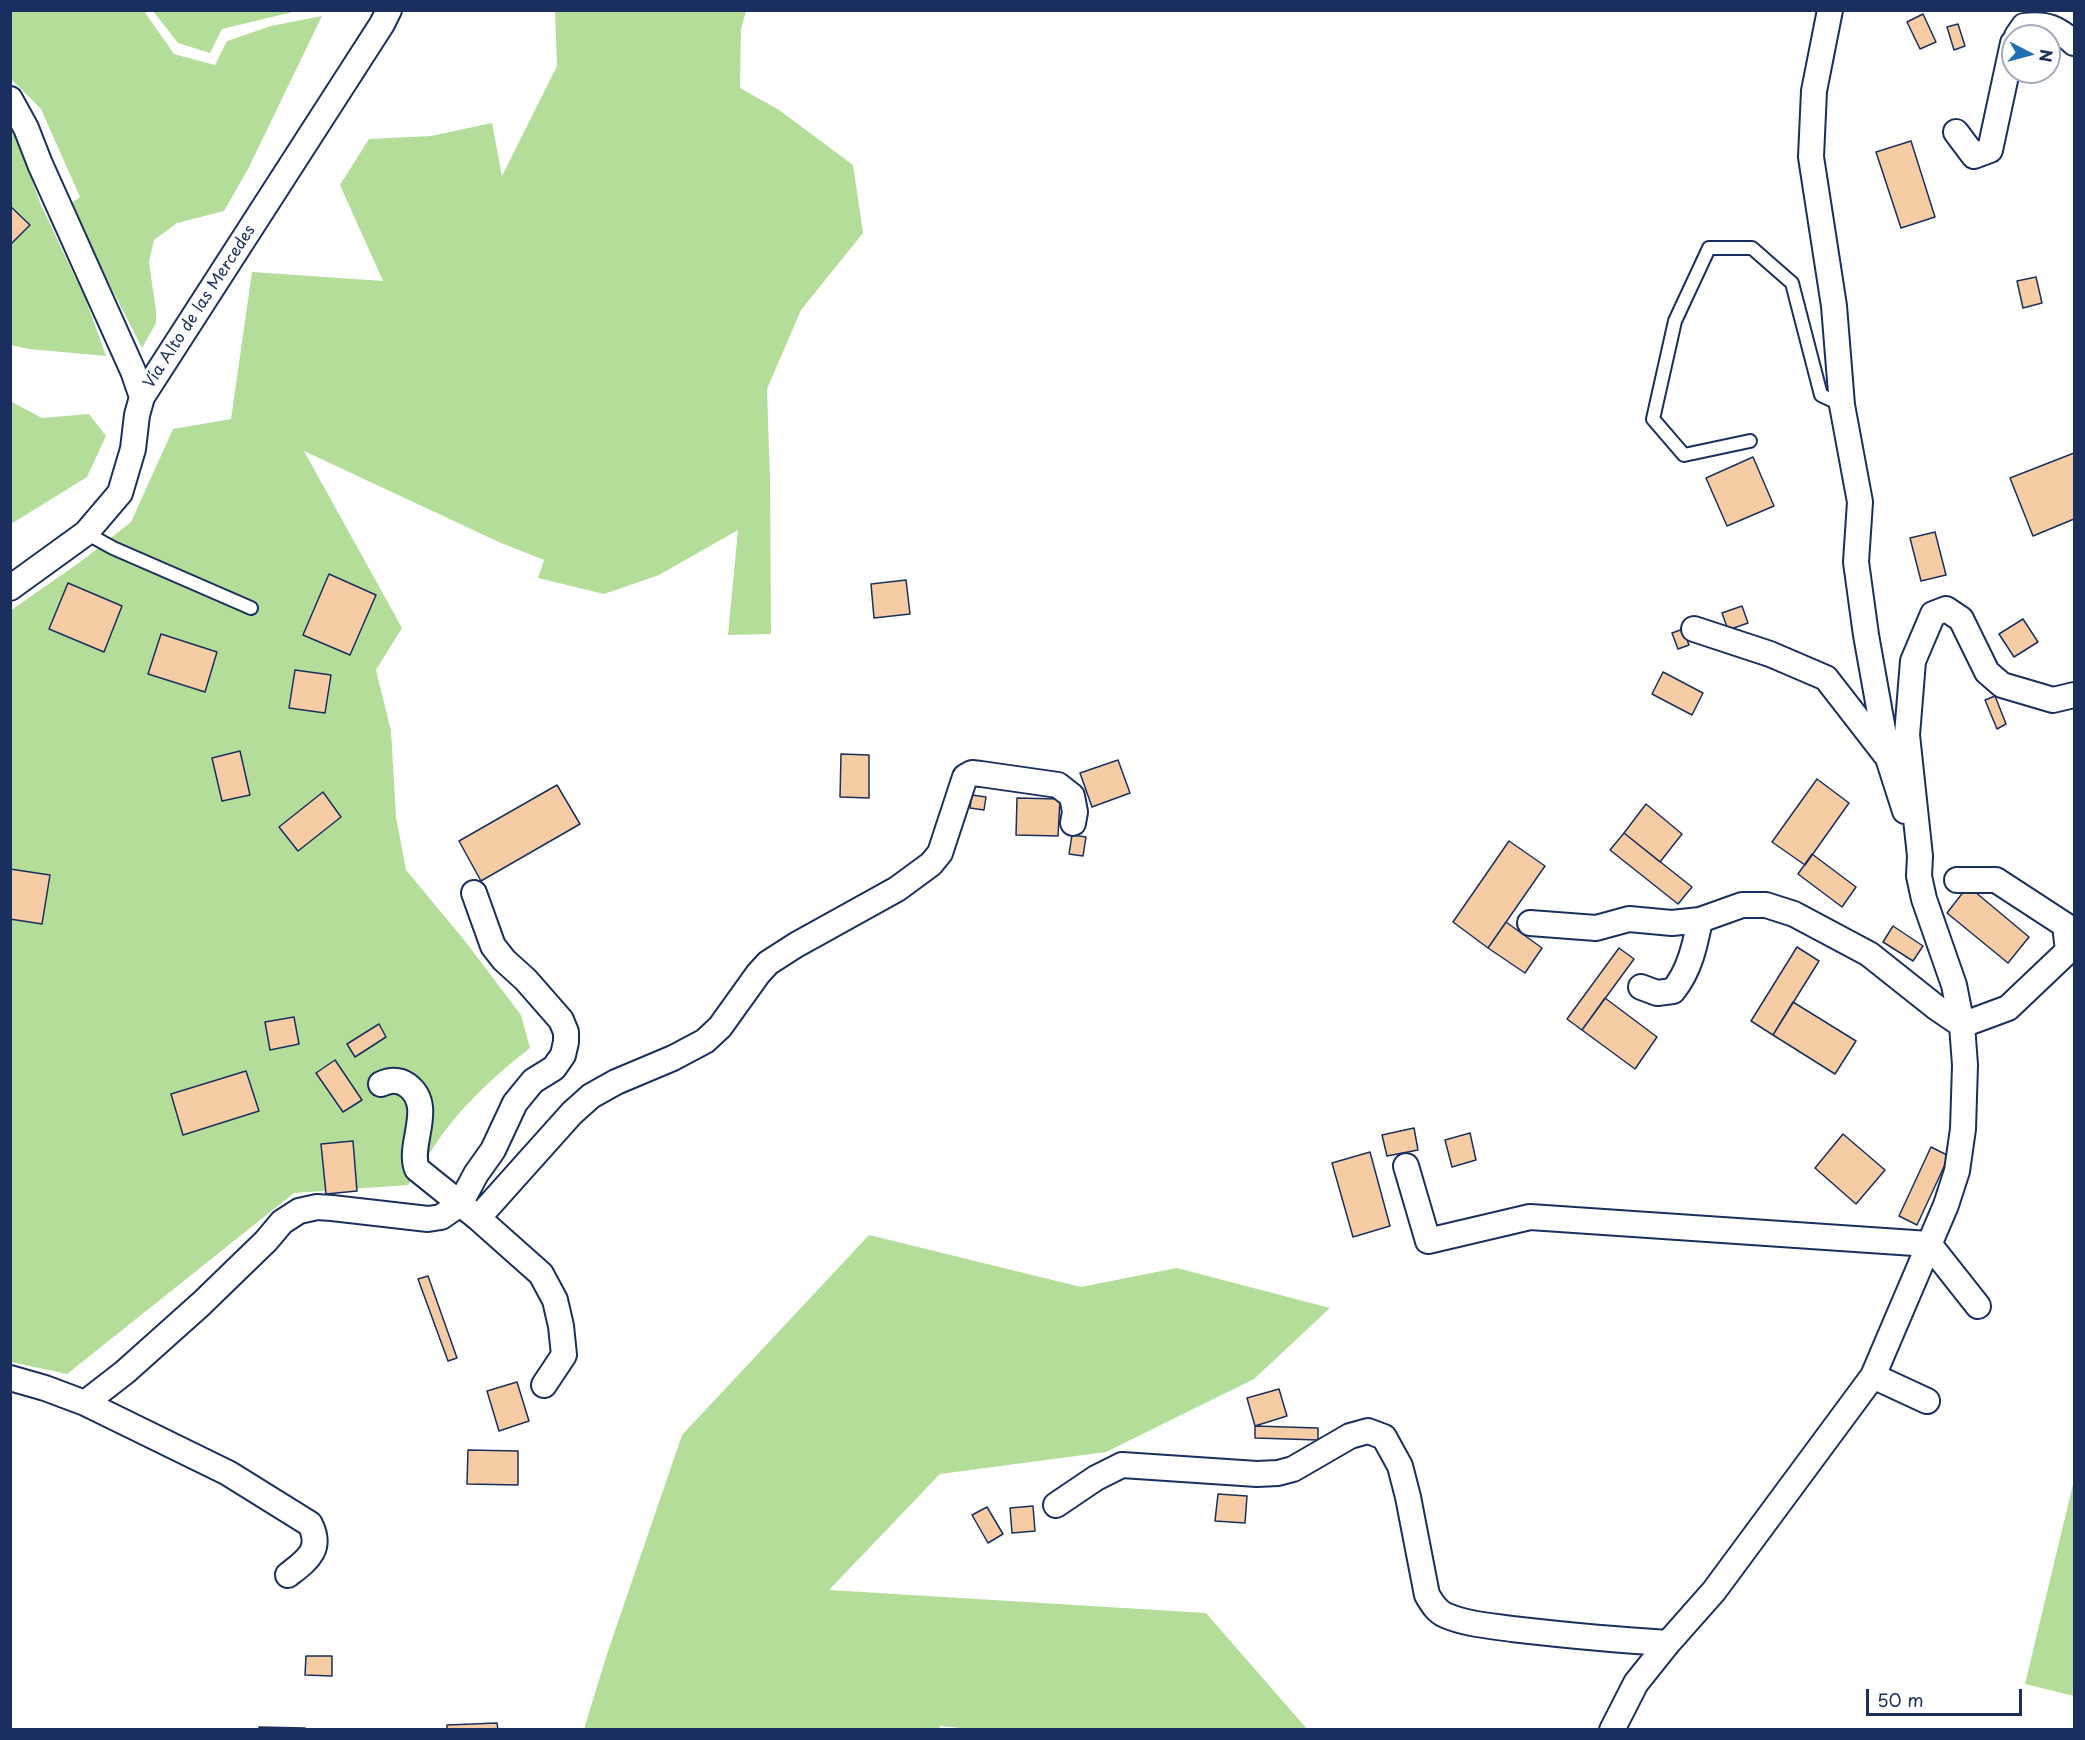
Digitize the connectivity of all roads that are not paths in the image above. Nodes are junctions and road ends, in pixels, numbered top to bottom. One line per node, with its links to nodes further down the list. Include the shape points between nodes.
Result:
1 (389, 10): 8 (street, Vía Alto de las Mercedes)
2 (1830, 10): 9 (street, via 1814,91 1811,157 1834,306)
3 (2061, 32): 4 (street)
4 (2074, 43)
5 (2004, 84): 7 (street, via 1990,150 1974,156)
6 (10, 99): 8 (street)
7 (1956, 132)
8 (142, 397): 11 (street, Vía Alto de las Mercedes, via 120,493)
9 (1842, 405): 10 (lane, via 1821,395 1792,283 1752,248 1709,248 1675,321 1653,419 1684,454); 16 (street, via 1860,502 1856,562)
10 (1750, 441)
11 (86, 533): 12 (street, Vía Alto de las Mercedes); 13 (lane)
12 (10, 588)
13 (251, 608)
14 (1694, 629): 16 (street, via 1770,654 1826,678)
15 (2074, 695): 18 (street, via 2053,700 2002,685 1987,672 1960,620 1946,609 1933,614 1913,661 1907,735)
16 (1888, 758): 18 (street)
17 (1073, 823): 27 (street, via 1072,796 1058,785 972,773 965,777 940,853 931,864 897,889 768,963 705,1041 591,1096)
18 (1920, 856): 24 (street, via 1924,899 1954,985)
19 (1957, 880): 24 (street, via 1996,880 2025,897 2066,926 2068,951 2008,1008)
20 (474, 893): 27 (street, via 493,946 561,1020 566,1042 554,1068 533,1082 515,1103 493,1150 476,1174)
21 (1700, 920): 22 (street, via 1672,923 1629,919 1596,928); 23 (street, via 1687,968 1673,991 1657,993); 24 (street, via 1742,904 1767,905 1794,914 1869,954)
22 (1530, 923)
23 (1641, 987)
24 (1962, 1025): 28 (street, via 1963,1129 1957,1172)
25 (381, 1084): 27 (street, via 390,1080 402,1082 413,1090 420,1117 414,1163 422,1174)
26 (1406, 1166): 28 (street, via 1428,1241 1530,1217)
27 (469, 1211): 32 (street, via 541,1274 555,1300 564,1355); 34 (street, via 428,1219 324,1208 299,1211 282,1222 201,1304)
28 (1929, 1244): 29 (street); 30 (street)
29 (1978, 1306)
30 (1873, 1376): 33 (street); 37 (street, via 1714,1591)
31 (10, 1378): 34 (street)
32 (544, 1385)
33 (1928, 1401)
34 (85, 1403): 36 (street, via 228,1473 310,1524 316,1536 312,1554)
35 (1056, 1505): 37 (street, via 1122,1465 1278,1473 1293,1469 1350,1436 1377,1432 1400,1466 1427,1595 1443,1614 1496,1627 1587,1638)
36 (288, 1575)
37 (1668, 1642): 38 (street, via 1636,1683)
38 (1612, 1730)

